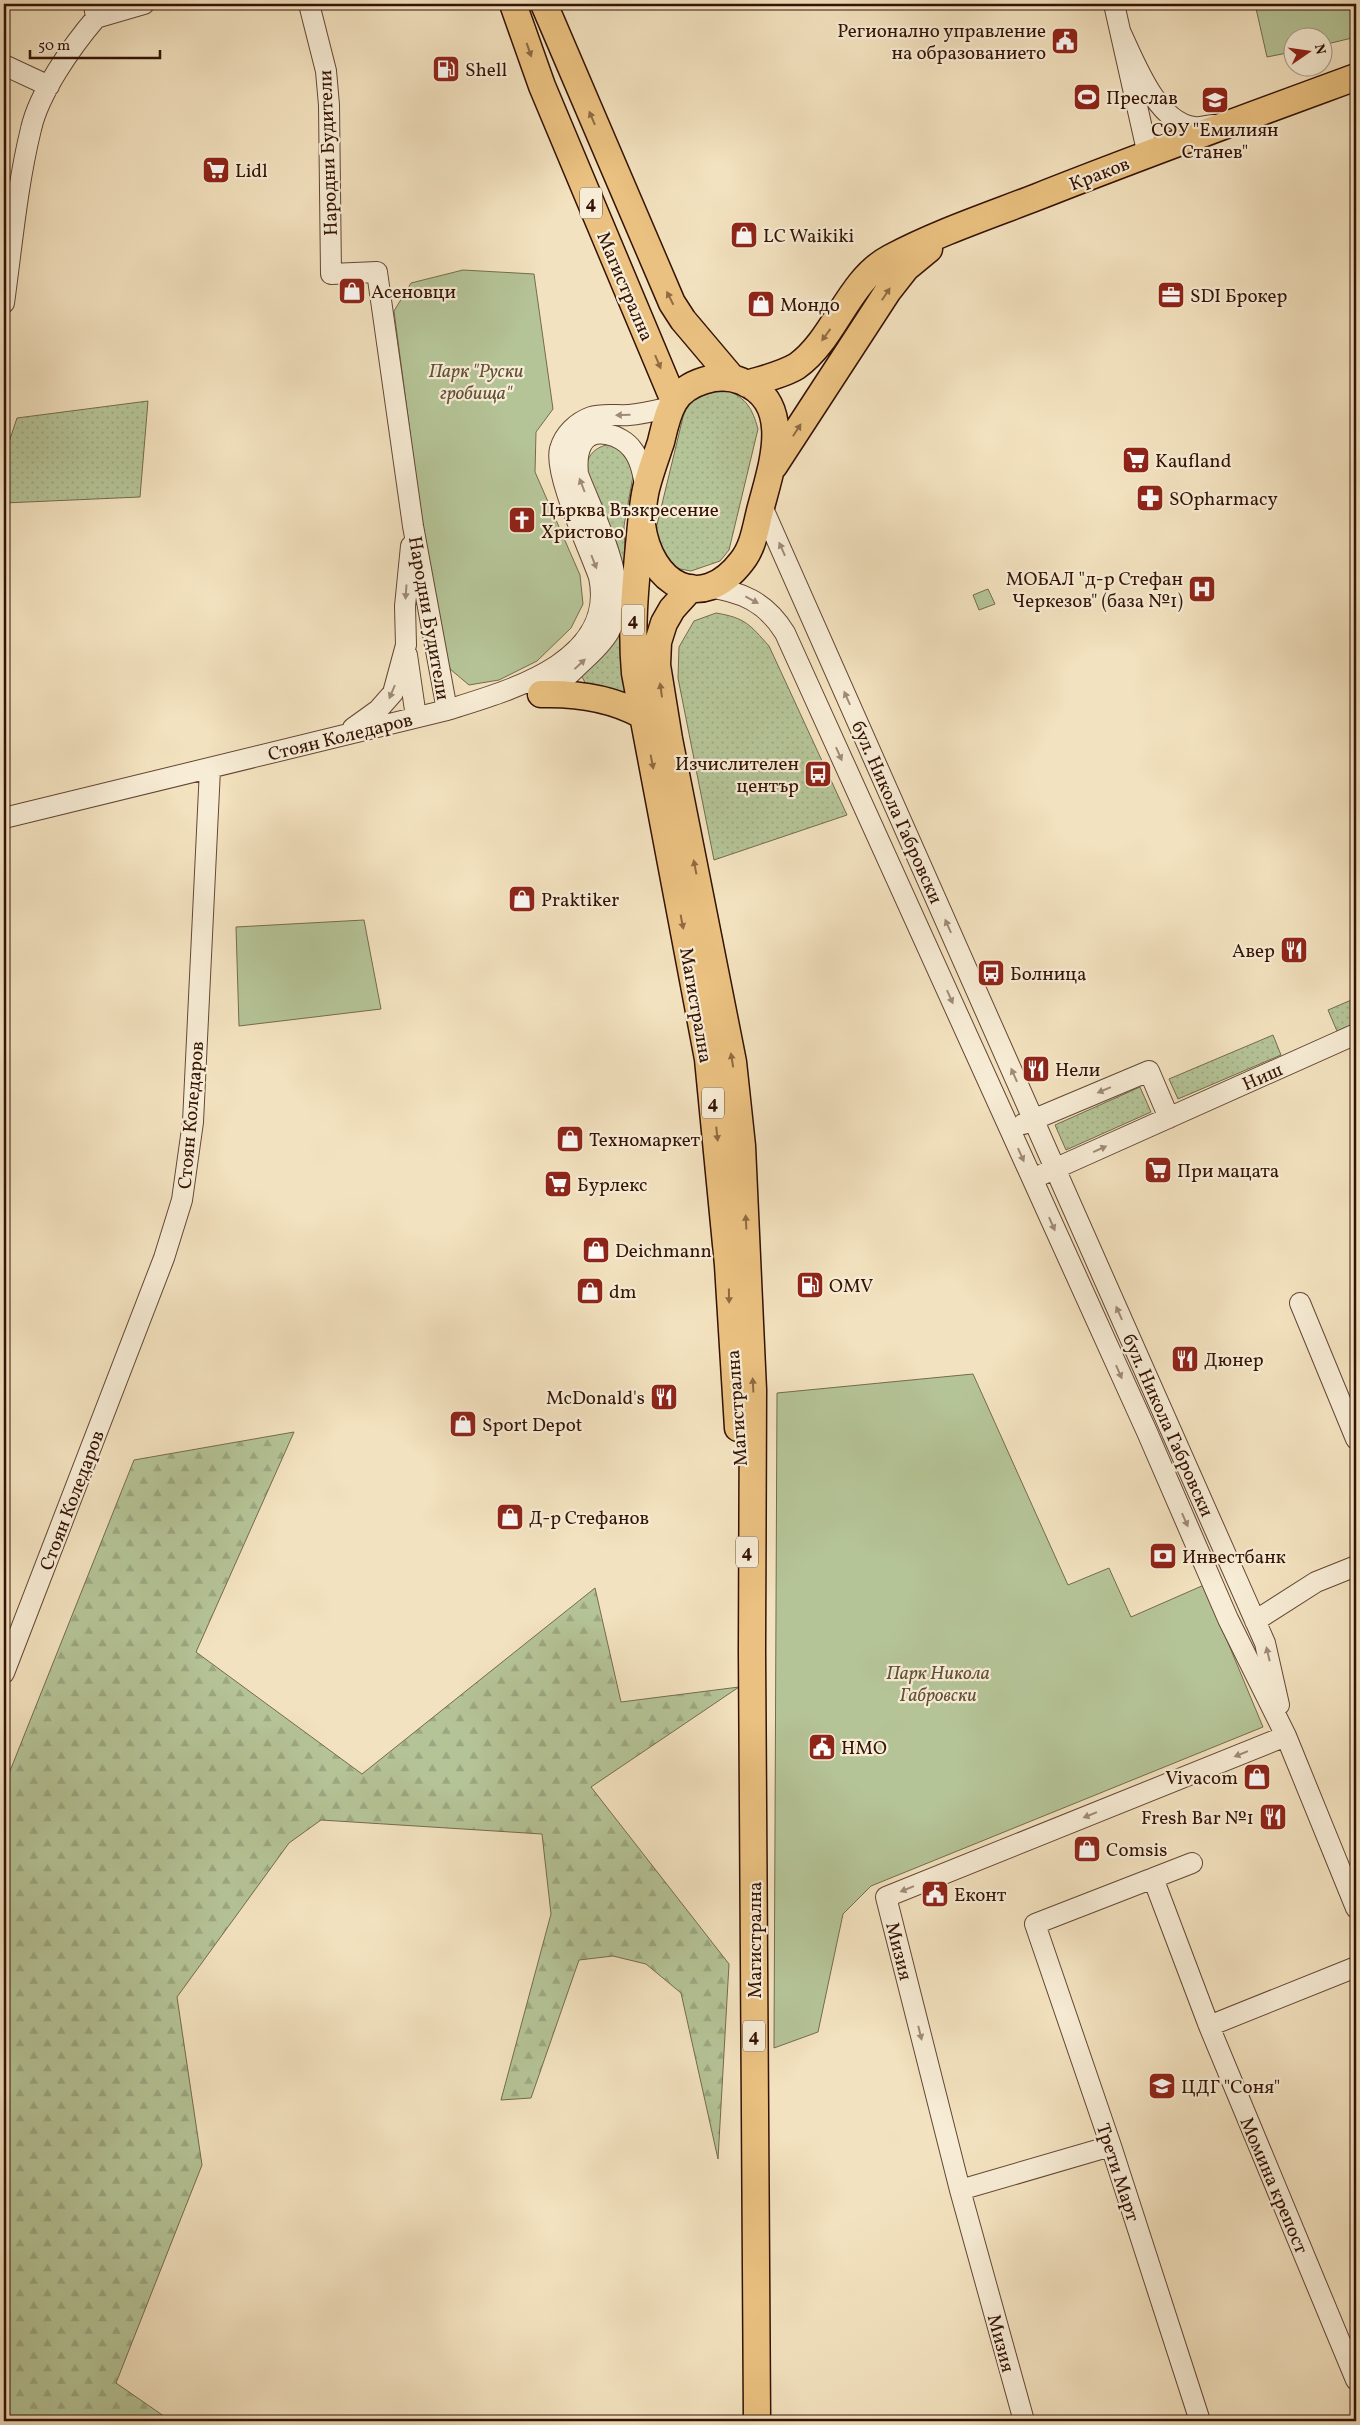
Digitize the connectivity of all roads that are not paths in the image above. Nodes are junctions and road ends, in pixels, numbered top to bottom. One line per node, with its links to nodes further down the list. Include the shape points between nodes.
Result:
1 (144, 4): 6 (street)
2 (309, 4): 21 (street, Народни Будители, via 326,71 331,274 377,272)
3 (513, 4): 16 (main road, Магистрална / 4, one-way to 16, via 542,86)
4 (544, 4): 15 (main road, Магистрална / 4, one-way to 4, via 683,320 672,303)
5 (1114, 4): 7 (street)
6 (95, 11): 10 (street)
7 (1120, 30): 11 (street, via 1146,85 1160,105 1180,121 1194,127); 12 (street)
8 (4, 65): 10 (street)
9 (1356, 77): 11 (main road, Краков)
10 (49, 86): 14 (street, via 31,128)
11 (1234, 122): 12 (main road, Краков)
12 (1148, 154): 13 (main road, Краков)
13 (954, 230): 15 (main road, Краков, one-way to 15, via 888,259 861,284 811,353 796,366 780,374); 17 (main road, Краков, one-way to 13, via 897,278 915,259)
14 (4, 303)
15 (739, 381): 16 (main road, via 712,378 702,381 686,390); 17 (main road, Магистрална / 4, via 763,393 772,409 775,434)
16 (673, 404): 18 (main road, Магистрална / 4); 25 (street, one-way to 25, via 632,415 592,416 572,429 560,450 565,487 602,592 597,621 589,636 555,667 527,683)
17 (770, 471): 19 (main road, Магистрална / 4)
18 (646, 489): 20 (main road, Магистрална / 4); 24 (street, one-way to 18, via 592,653 610,631 615,617 617,600 613,565 578,474 582,442 600,433 622,440 638,458)
19 (762, 504): 22 (main road, Магистрална / 4, via 748,553 728,575); 33 (street, бул. Никола Габровски, one-way to 19)
20 (642, 525): 22 (main road, Магистрална / 4, via 647,549 658,570 674,583); 26 (main road, Магистрална / 4, via 632,645)
21 (413, 526): 23 (street, Народни Будители, one-way to 23, via 405,606); 25 (street, Народни Будители)
22 (698, 588): 34 (street, бул. Никола Габровски, one-way to 34, via 726,590 756,601 776,619 785,633); 40 (main road, Магистрална / 4, one-way to 22, via 753,1390 742,1146 733,1062 657,665 658,642 664,623 672,609)
23 (406, 645): 27 (street); 28 (street, Народни Будители, one-way to 28, via 393,693 387,702)
24 (541, 694): 25 (street); 26 (main road, via 575,694 630,708)
25 (447, 710): 27 (street, Стоян Коледаров)
26 (642, 715): 40 (main road, Магистрална / 4, one-way to 40, via 708,1059 728,1265)
27 (416, 718): 28 (street, Стоян Коледаров)
28 (344, 734): 29 (street, Стоян Коледаров)
29 (210, 769): 30 (street); 42 (street, Стоян Коледаров, via 193,1122 182,1200 160,1267)
30 (4, 818)
31 (1356, 1034): 32 (street, Ниш)
32 (1169, 1118): 33 (street, one-way to 33, via 1149,1071); 35 (street, Ниш, one-way to 32)
33 (1034, 1120): 34 (street); 35 (street, бул. Никола Габровски)
34 (1010, 1130): 36 (street, бул. Никола Габровски, one-way to 36)
35 (1055, 1169): 36 (street, Ниш); 41 (street, бул. Никола Габровски, one-way to 35)
36 (1032, 1179): 43 (street, бул. Никола Габровски, one-way to 43, via 1228,1619)
37 (1300, 1303): 38 (street)
38 (1356, 1438)
39 (1356, 1566): 41 (street, via 1316,1582)
40 (752, 1608): 52 (main road, Магистрална / 4)
41 (1255, 1621): 43 (street, бул. Никола Габровски, one-way to 41, via 1265,1643)
42 (4, 1673)
43 (1286, 1736): 46 (street, бул. Никола Габровски); 50 (street, Мизия, one-way to 50, via 886,1897)
44 (1192, 1862): 45 (street)
45 (1153, 1878): 48 (street, Момина крепост); 49 (street, Трети Март, via 1035,1924)
46 (1356, 1908)
47 (1356, 1967): 48 (street)
48 (1209, 2026): 51 (street, Момина крепост)
49 (1111, 2146): 50 (street); 54 (street, Трети Март)
50 (960, 2190): 53 (street, Мизия)
51 (1356, 2380)
52 (757, 2421)
53 (1024, 2421)
54 (1200, 2421)

